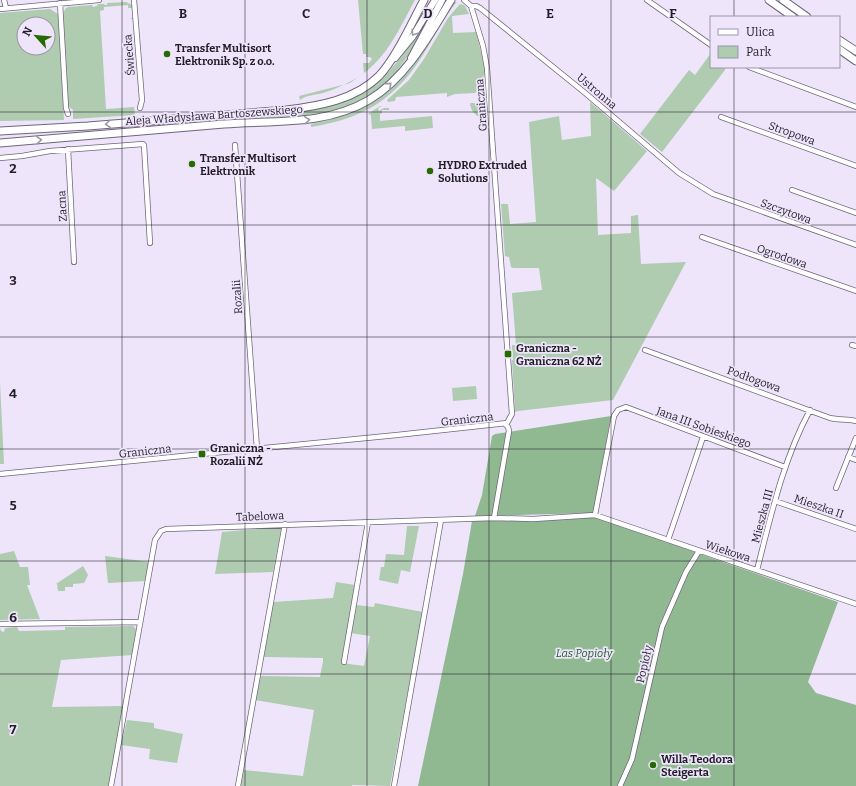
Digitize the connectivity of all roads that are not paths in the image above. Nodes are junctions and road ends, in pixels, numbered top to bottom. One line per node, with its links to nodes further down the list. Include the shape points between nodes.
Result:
1 (4, 0): 14 (street)
2 (99, 0): 12 (street)
3 (134, 0): 27 (street, Świecka, via 142,100)
4 (424, 0): 25 (main road, Aleja Władysława Bartoszewskiego, via 395,54)
5 (435, 0): 25 (main road, Aleja Władysława Bartoszewskiego, one-way to 25, via 406,44)
6 (442, 0): 23 (main road, Aleja Władysława Bartoszewskiego)
7 (451, 0): 23 (main road, Aleja Władysława Bartoszewskiego)
8 (647, 0): 19 (street)
9 (769, 0): 16 (main road)
10 (783, 0): 17 (main road)
11 (467, 1): 13 (street, Graniczna)
12 (60, 3): 14 (street); 28 (street)
13 (472, 6): 37 (street, Ustronna, via 480,8 679,173); 47 (street, Graniczna, via 483,46 490,96 512,414)
14 (6, 8): 15 (street)
15 (0, 9)
16 (792, 16)
17 (806, 16)
18 (840, 41): 21 (main road)
19 (710, 44)
20 (840, 50): 22 (main road)
21 (856, 51)
22 (856, 61)
23 (410, 62): 31 (main road, Aleja Władysława Bartoszewskiego, one-way to 23, via 321,118 345,112 369,100 392,82)
24 (752, 68): 26 (street)
25 (382, 72): 30 (main road, Aleja Władysława Bartoszewskiego, one-way to 30, via 368,84 348,95 308,107)
26 (856, 107)
27 (140, 108)
28 (68, 114)
29 (721, 117): 35 (street, Stropowa)
30 (0, 131)
31 (0, 143)
32 (235, 145): 50 (street, Rozalii)
33 (68, 149): 34 (street); 40 (street, via 143,144); 42 (street, Zacna)
34 (0, 158)
35 (856, 166)
36 (792, 190): 38 (street)
37 (711, 193): 41 (street, Szczytowa)
38 (856, 214)
39 (702, 237): 43 (street, Ogrodowa)
40 (150, 243)
41 (856, 245)
42 (74, 262)
43 (856, 291)
44 (645, 350): 45 (street, Podłogowa)
45 (810, 410): 46 (street, Podłogowa, via 830,418); 53 (street, Mieszka III, via 798,432)
46 (856, 421)
47 (505, 424): 50 (street, Graniczna); 58 (street, via 509,432)
48 (703, 437): 53 (street, Jana III Sobieskiego); 57 (street, Jana III Sobieskiego, via 626,407 618,410 614,416); 63 (street)
49 (856, 438): 51 (street)
50 (258, 449): 54 (street, Graniczna)
51 (848, 457): 52 (street); 55 (street)
52 (856, 460)
53 (785, 467): 56 (street, Mieszka III)
54 (0, 474)
55 (836, 488)
56 (775, 501): 62 (street, Mieszka II); 65 (street, Mieszka III)
57 (595, 515): 58 (street, Tabelowa, via 533,519); 63 (street, Wiekowa)
58 (494, 518): 59 (street, Tabelowa)
59 (442, 520): 60 (street, Tabelowa); 72 (street)
60 (368, 522): 61 (street, Tabelowa); 69 (street)
61 (285, 524): 67 (street, Tabelowa, via 160,531 155,540); 71 (street)
62 (856, 529)
63 (668, 540): 64 (street, Wiekowa)
64 (699, 551): 65 (street, Wiekowa); 73 (street, Popioły, via 686,572 662,628 633,756)
65 (757, 570): 66 (street, Wiekowa)
66 (856, 604)
67 (140, 622): 68 (street); 70 (street)
68 (0, 624)
69 (344, 662)
70 (111, 786)
71 (238, 786)
72 (394, 786)
73 (620, 786)

